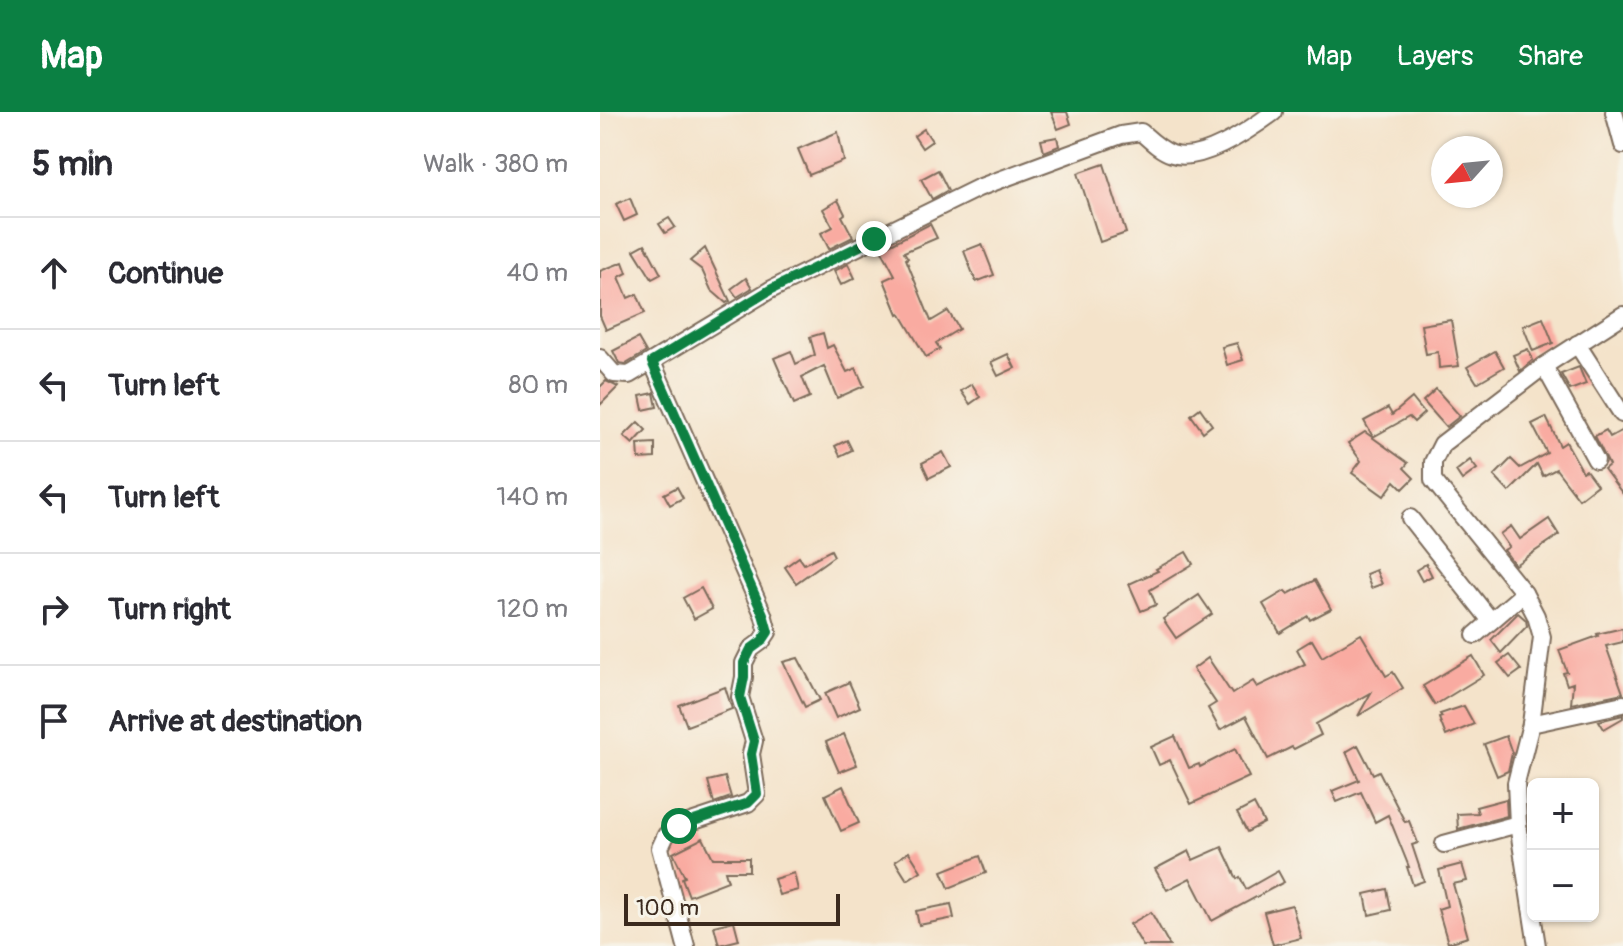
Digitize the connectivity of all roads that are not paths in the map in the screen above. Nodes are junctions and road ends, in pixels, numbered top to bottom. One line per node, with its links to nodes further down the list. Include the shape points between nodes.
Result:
1 (1274, 112): 7 (street, via 1197,154 1175,155 1141,132 1121,135 978,188 770,290)
2 (1614, 112): 3 (street)
3 (1623, 145)
4 (1623, 315): 5 (street)
5 (1577, 344): 8 (street); 9 (street)
6 (600, 358): 7 (street, via 614,374 629,375)
7 (652, 362): 19 (street, via 768,632 744,663 740,697 754,741 757,794 748,803 679,826 660,848)
8 (1544, 366): 10 (street); 12 (street, via 1442,444 1433,462 1433,480)
9 (1622, 414)
10 (1596, 460)
11 (1410, 518): 13 (street)
12 (1524, 593): 13 (street); 16 (street, via 1542,637)
13 (1491, 621): 14 (street)
14 (1475, 635)
15 (1623, 704): 16 (street)
16 (1531, 724): 17 (street, via 1516,783)
17 (1518, 824): 18 (street); 20 (street)
18 (1444, 844)
19 (686, 946)
20 (1537, 946)

